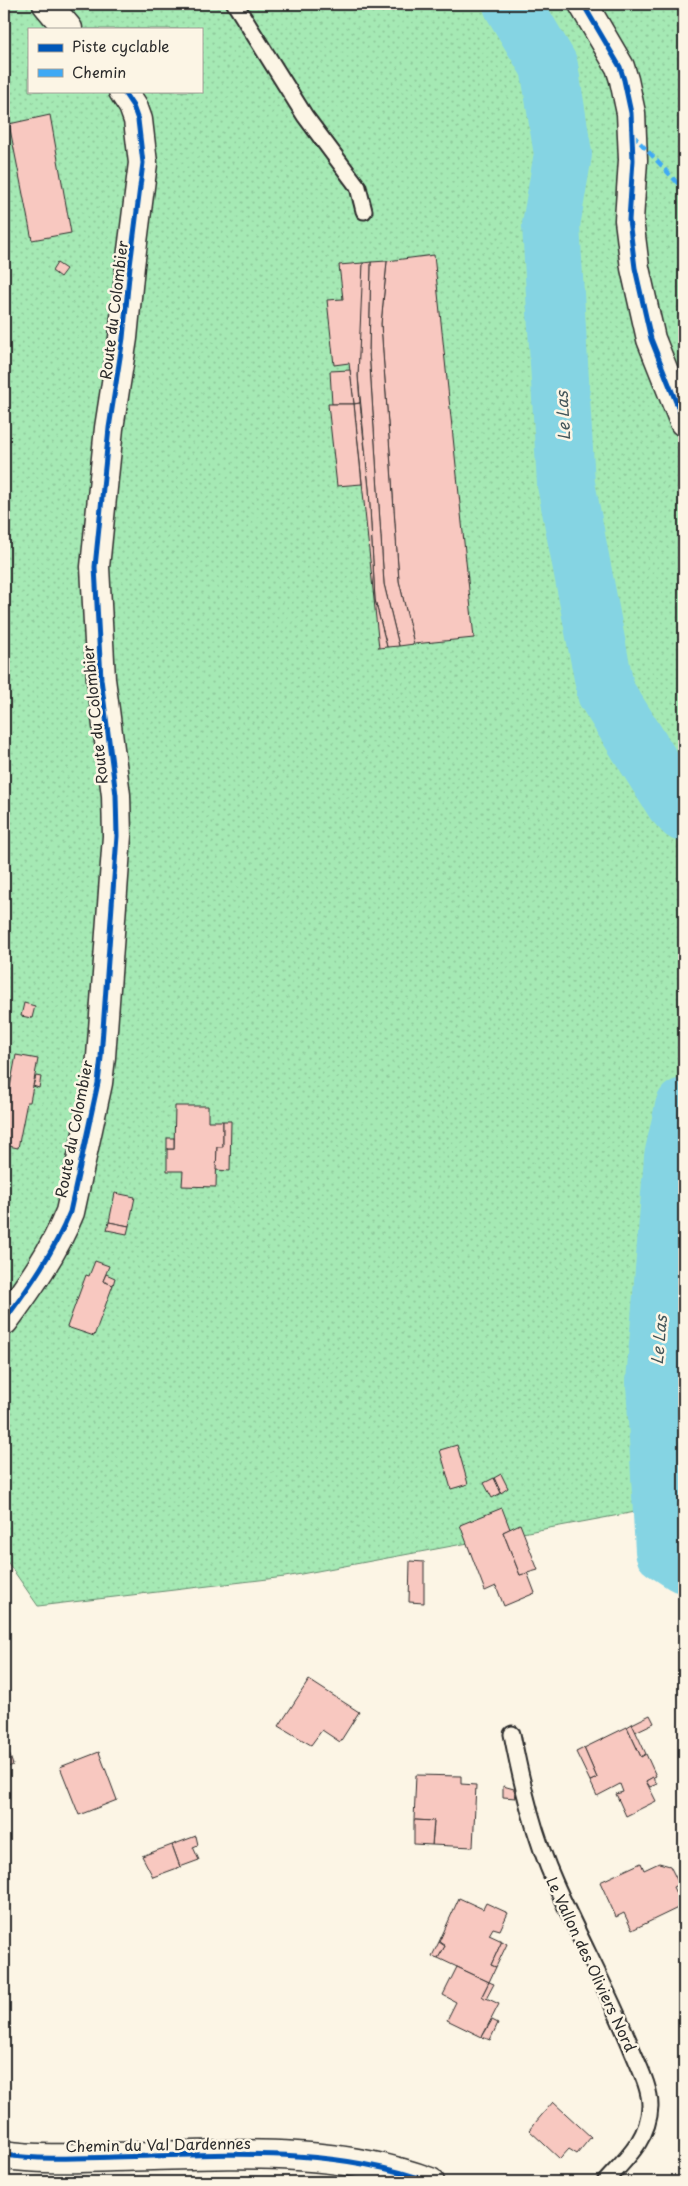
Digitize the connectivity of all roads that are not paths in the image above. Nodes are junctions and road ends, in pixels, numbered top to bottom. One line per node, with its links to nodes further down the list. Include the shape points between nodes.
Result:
1 (47, 4): 4 (street)
2 (235, 4): 6 (lane, via 305,116 358,187)
3 (583, 4): 7 (street, via 620,66 624,80 631,112 633,160 629,220 637,276 651,340)
4 (67, 28)
5 (124, 92): 8 (street, Route du Colombier, via 138,120 143,163 95,567 101,679 118,836 101,1057 70,1212 38,1275)
6 (364, 211)
7 (684, 422)
8 (4, 1321)
9 (512, 1734): 12 (lane, Le Vallon des Oliviers Nord, via 540,1847 614,2005 648,2092 649,2118 642,2140)
10 (4, 2155): 11 (street, Chemin du Val Dardennes, via 53,2158 300,2157 358,2162 393,2169)
11 (430, 2182)
12 (605, 2182)

